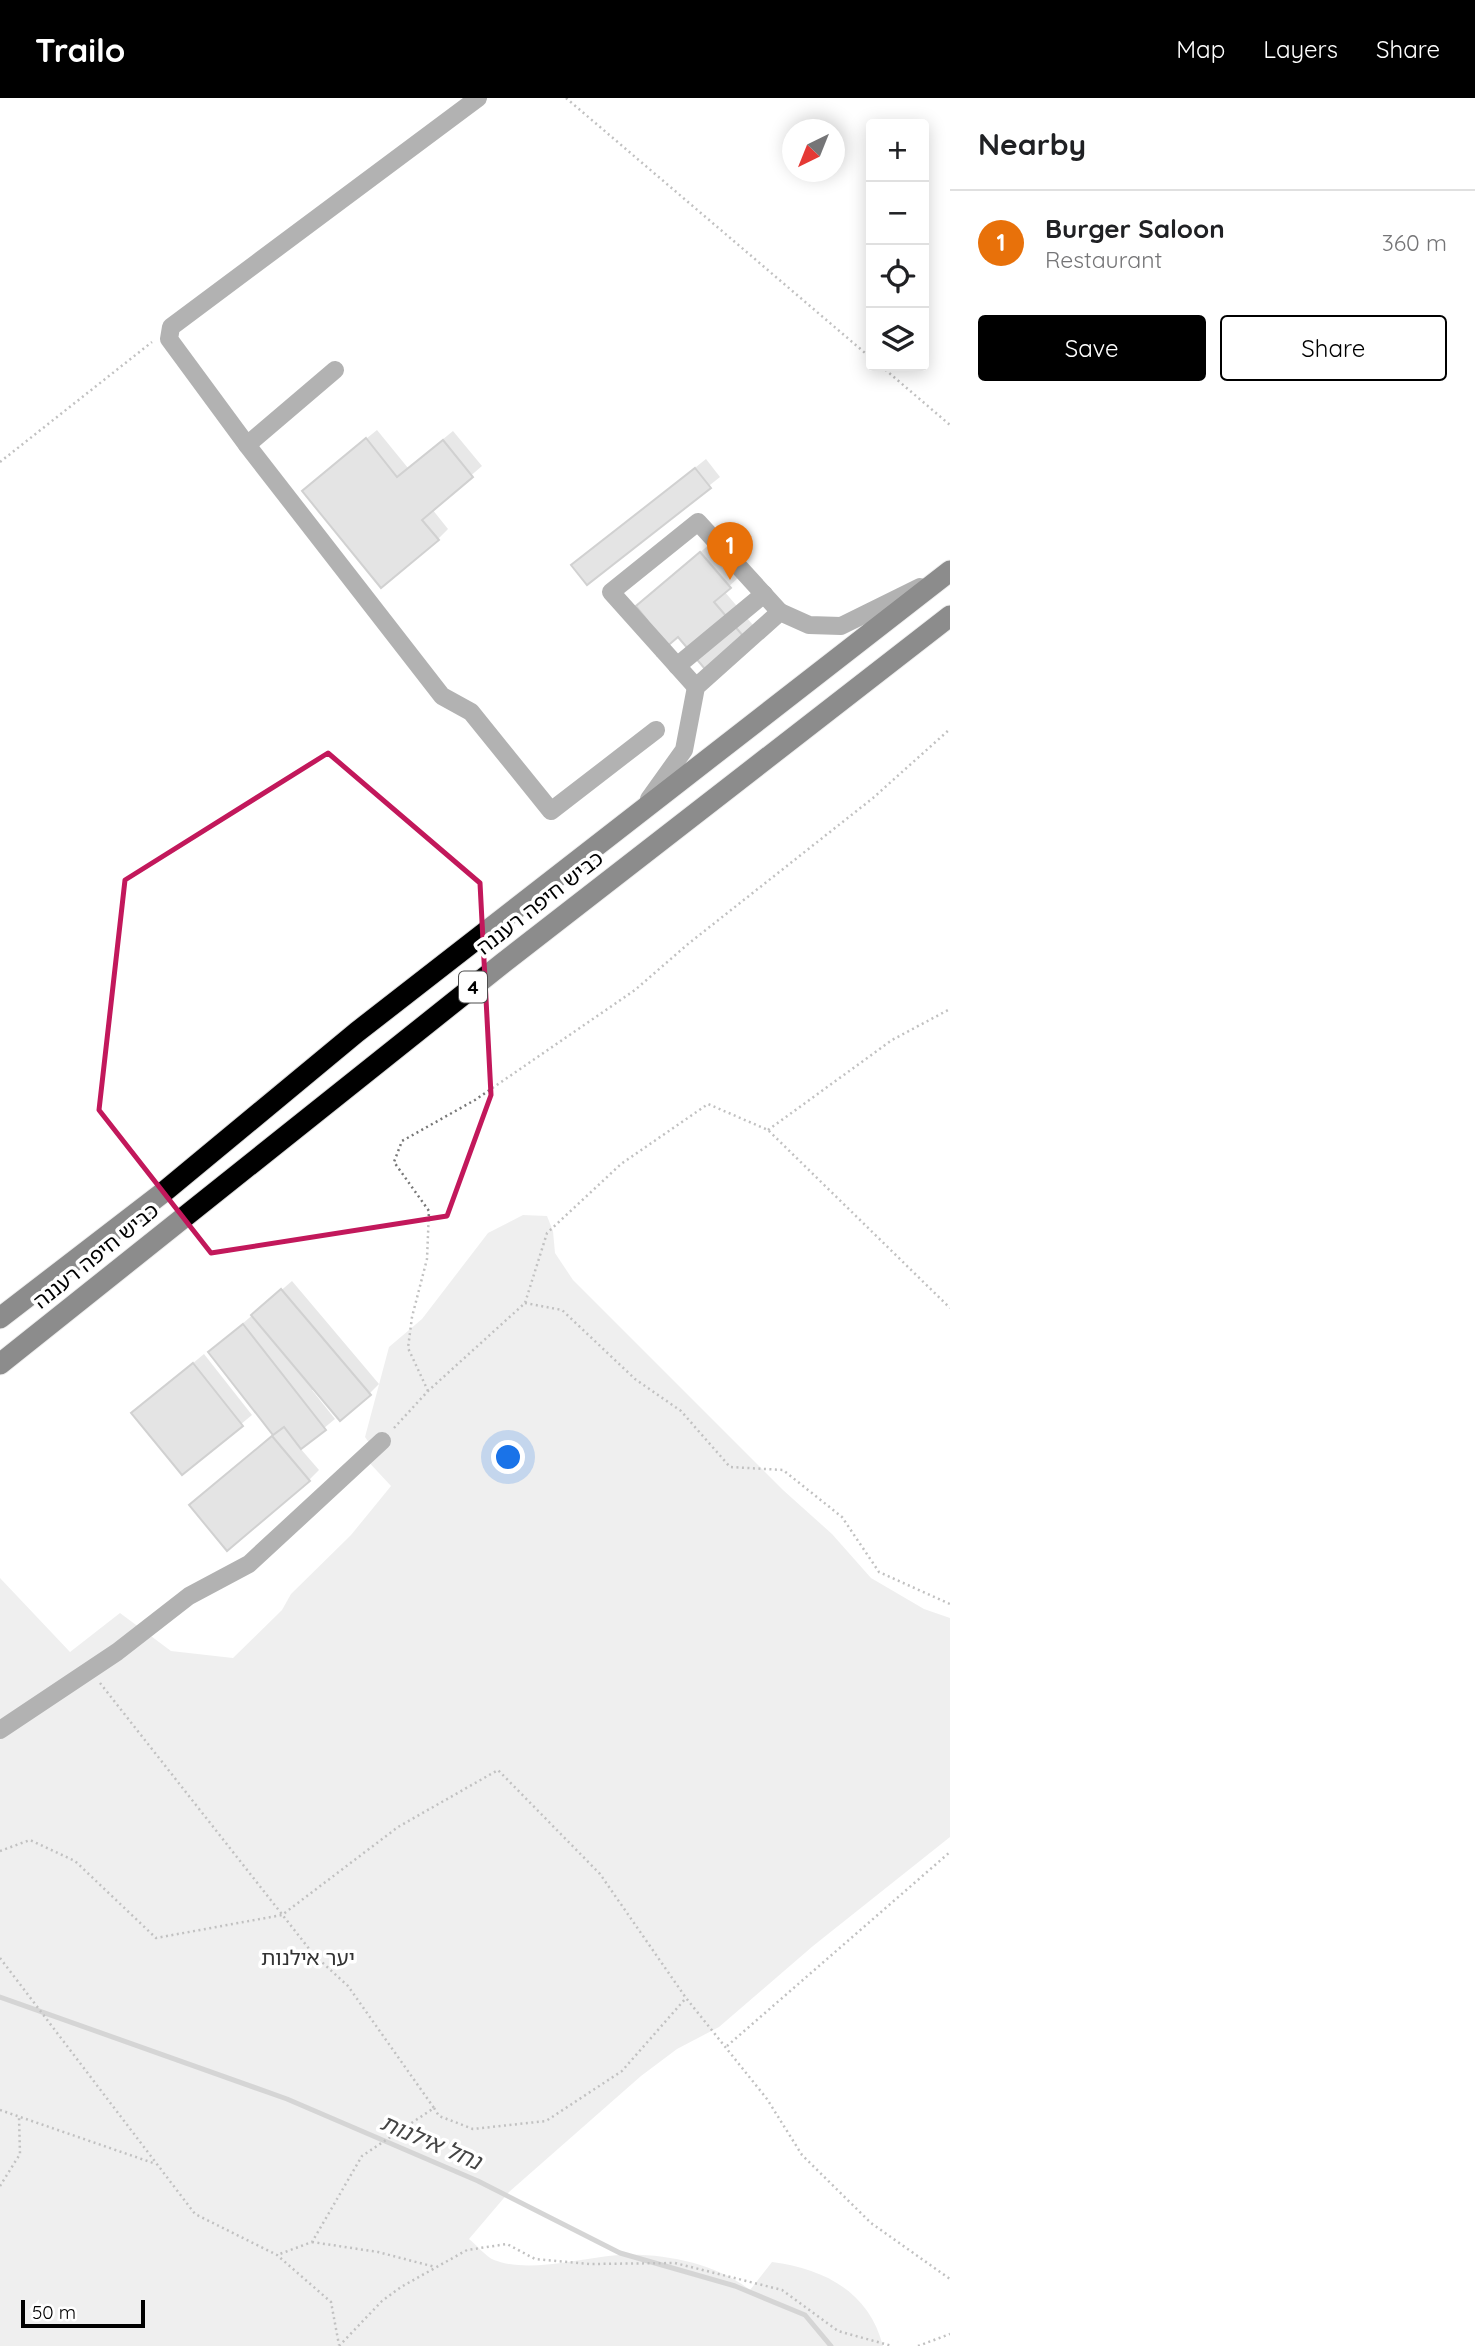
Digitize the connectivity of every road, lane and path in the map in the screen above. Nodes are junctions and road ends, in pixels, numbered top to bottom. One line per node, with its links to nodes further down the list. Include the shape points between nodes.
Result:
1 (478, 98): 3 (lane)
2 (566, 98): 4 (path)
3 (171, 327): 8 (lane, via 169,339); 9 (path)
4 (866, 354)
5 (335, 370): 8 (lane)
6 (886, 371): 7 (path)
7 (950, 425)
8 (247, 445): 17 (lane, via 442,696 471,712 551,811)
9 (0, 462)
10 (947, 573): 12 (lane, via 841,626 809,625); 18 (highway, כביש חיפה רעננה / 4)
11 (764, 594): 12 (lane); 14 (lane); 14 (lane, via 698,522 611,592)
12 (780, 612): 15 (lane)
13 (950, 616): 24 (highway, כביש חיפה רעננה / 4, via 503,963)
14 (677, 666): 15 (lane)
15 (696, 687): 18 (lane, via 684,750)
16 (950, 729): 25 (path, via 873,798 635,990 475,1100 402,1141 394,1163 429,1211 427,1259 408,1348)
17 (656, 730)
18 (642, 810): 23 (highway, כביש חיפה רעננה / 4)
19 (950, 1009): 20 (path, via 892,1040)
20 (768, 1130): 21 (path, via 708,1104 621,1164 547,1233); 22 (path)
21 (525, 1303): 25 (path); 27 (path, via 562,1310 635,1379 681,1411 730,1467 783,1470 842,1517 879,1572)
22 (950, 1308)
23 (0, 1318)
24 (0, 1364)
25 (428, 1391): 26 (path)
26 (382, 1441): 28 (lane, via 249,1564 189,1596)
27 (950, 1604)
28 (90, 1670): 29 (lane); 32 (path)
29 (0, 1730)
30 (0, 1851): 32 (path, via 30,1840 75,1861 156,1938)
31 (950, 1852): 35 (path)
32 (282, 1915): 34 (path, via 398,1827 498,1770 600,1874); 36 (path, via 314,1955 348,1986)
33 (0, 1958): 39 (path)
34 (686, 1998): 35 (path); 36 (path, via 622,2071 546,2121 473,2129 439,2116)
35 (727, 2046): 44 (path, via 802,2155 871,2223)
36 (434, 2108): 41 (path, via 362,2156)
37 (0, 2110): 38 (path)
38 (19, 2117): 39 (path); 40 (path, via 20,2154)
39 (157, 2165): 42 (path, via 195,2214)
40 (0, 2186)
41 (312, 2242): 42 (path); 43 (path)
42 (277, 2255): 46 (path, via 331,2302)
43 (435, 2267): 46 (path, via 382,2301); 47 (path, via 467,2250 507,2244 535,2259 675,2263 782,2290 838,2331)
44 (950, 2279)
45 (950, 2334): 48 (path)
46 (339, 2346)
47 (892, 2346)
48 (918, 2346)

